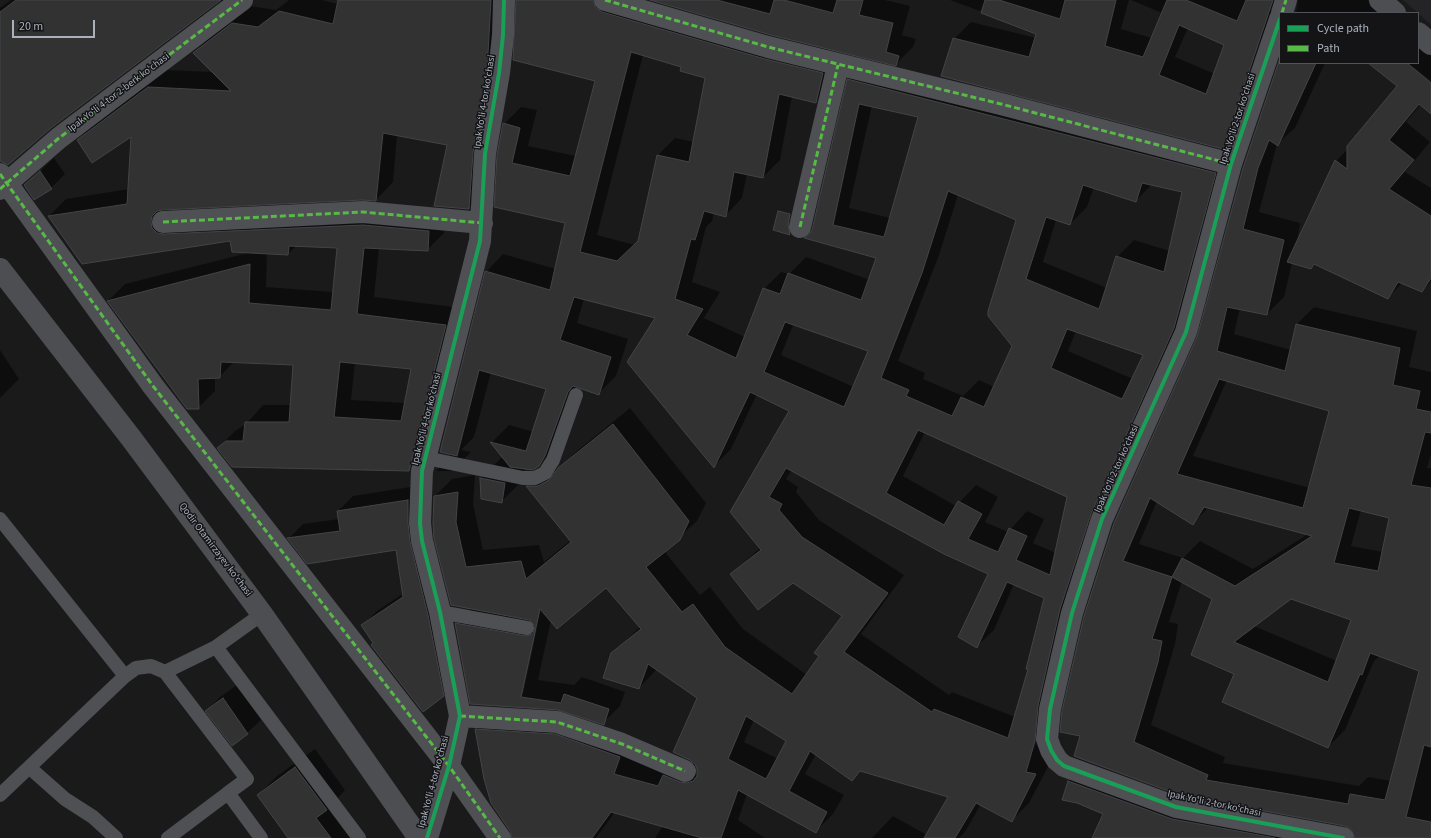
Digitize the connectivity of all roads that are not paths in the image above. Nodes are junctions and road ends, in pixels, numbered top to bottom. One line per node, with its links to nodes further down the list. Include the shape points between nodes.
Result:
1 (242, 0): 13 (street, Ipak Yoʻli 4-tor 2-berk koʻchasi)
2 (504, 0): 15 (street, Ipak Yoʻli 4-tor koʻchasi, via 499,73 485,154)
3 (605, 0): 11 (street)
4 (1286, 0): 6 (street)
5 (1380, 0): 7 (main road)
6 (1282, 12)
7 (1394, 12)
8 (1279, 22): 12 (street, Ipak Yoʻli 2-tor koʻchasi)
9 (1419, 34): 10 (main road)
10 (1431, 44)
11 (838, 65): 12 (street); 16 (street)
12 (1231, 164): 40 (street, Ipak Yoʻli 2-tor koʻchasi, via 1186,332 1102,519 1072,613 1050,709 1047,739 1057,760 1064,766 1176,807)
13 (2, 182): 28 (street, via 153,386)
14 (163, 222): 15 (street, via 363,212)
15 (482, 223): 19 (street, Ipak Yoʻli 4-tor koʻchasi, via 480,241)
16 (800, 227)
17 (0, 270): 22 (main road, Qodir Otamirzayev koʻchasi, via 131,438)
18 (576, 395): 19 (lane, via 553,460 545,473 535,478 523,478)
19 (426, 458): 21 (street, Ipak Yoʻli 4-tor koʻchasi, via 422,471 420,523)
20 (0, 519): 26 (lane)
21 (440, 612): 23 (lane); 27 (street, Ipak Yoʻli 4-tor koʻchasi)
22 (262, 614): 24 (lane); 37 (main road, Qodir Otamirzayev koʻchasi)
23 (527, 628)
24 (216, 648): 25 (lane); 36 (lane)
25 (165, 672): 26 (lane, via 151,666 136,668); 31 (lane, via 247,779)
26 (125, 676): 29 (lane)
27 (460, 716): 28 (street, Ipak Yoʻli 4-tor koʻchasi); 30 (street, via 558,722 622,744)
28 (449, 766): 38 (street, Ipak Yoʻli 4-tor koʻchasi); 39 (street)
29 (30, 768): 32 (lane); 33 (lane)
30 (686, 771)
31 (228, 793): 34 (lane); 35 (lane)
32 (0, 795)
33 (116, 838)
34 (168, 838)
35 (261, 838)
36 (359, 838)
37 (420, 838)
38 (427, 838)
39 (500, 838)
40 (1343, 838)

